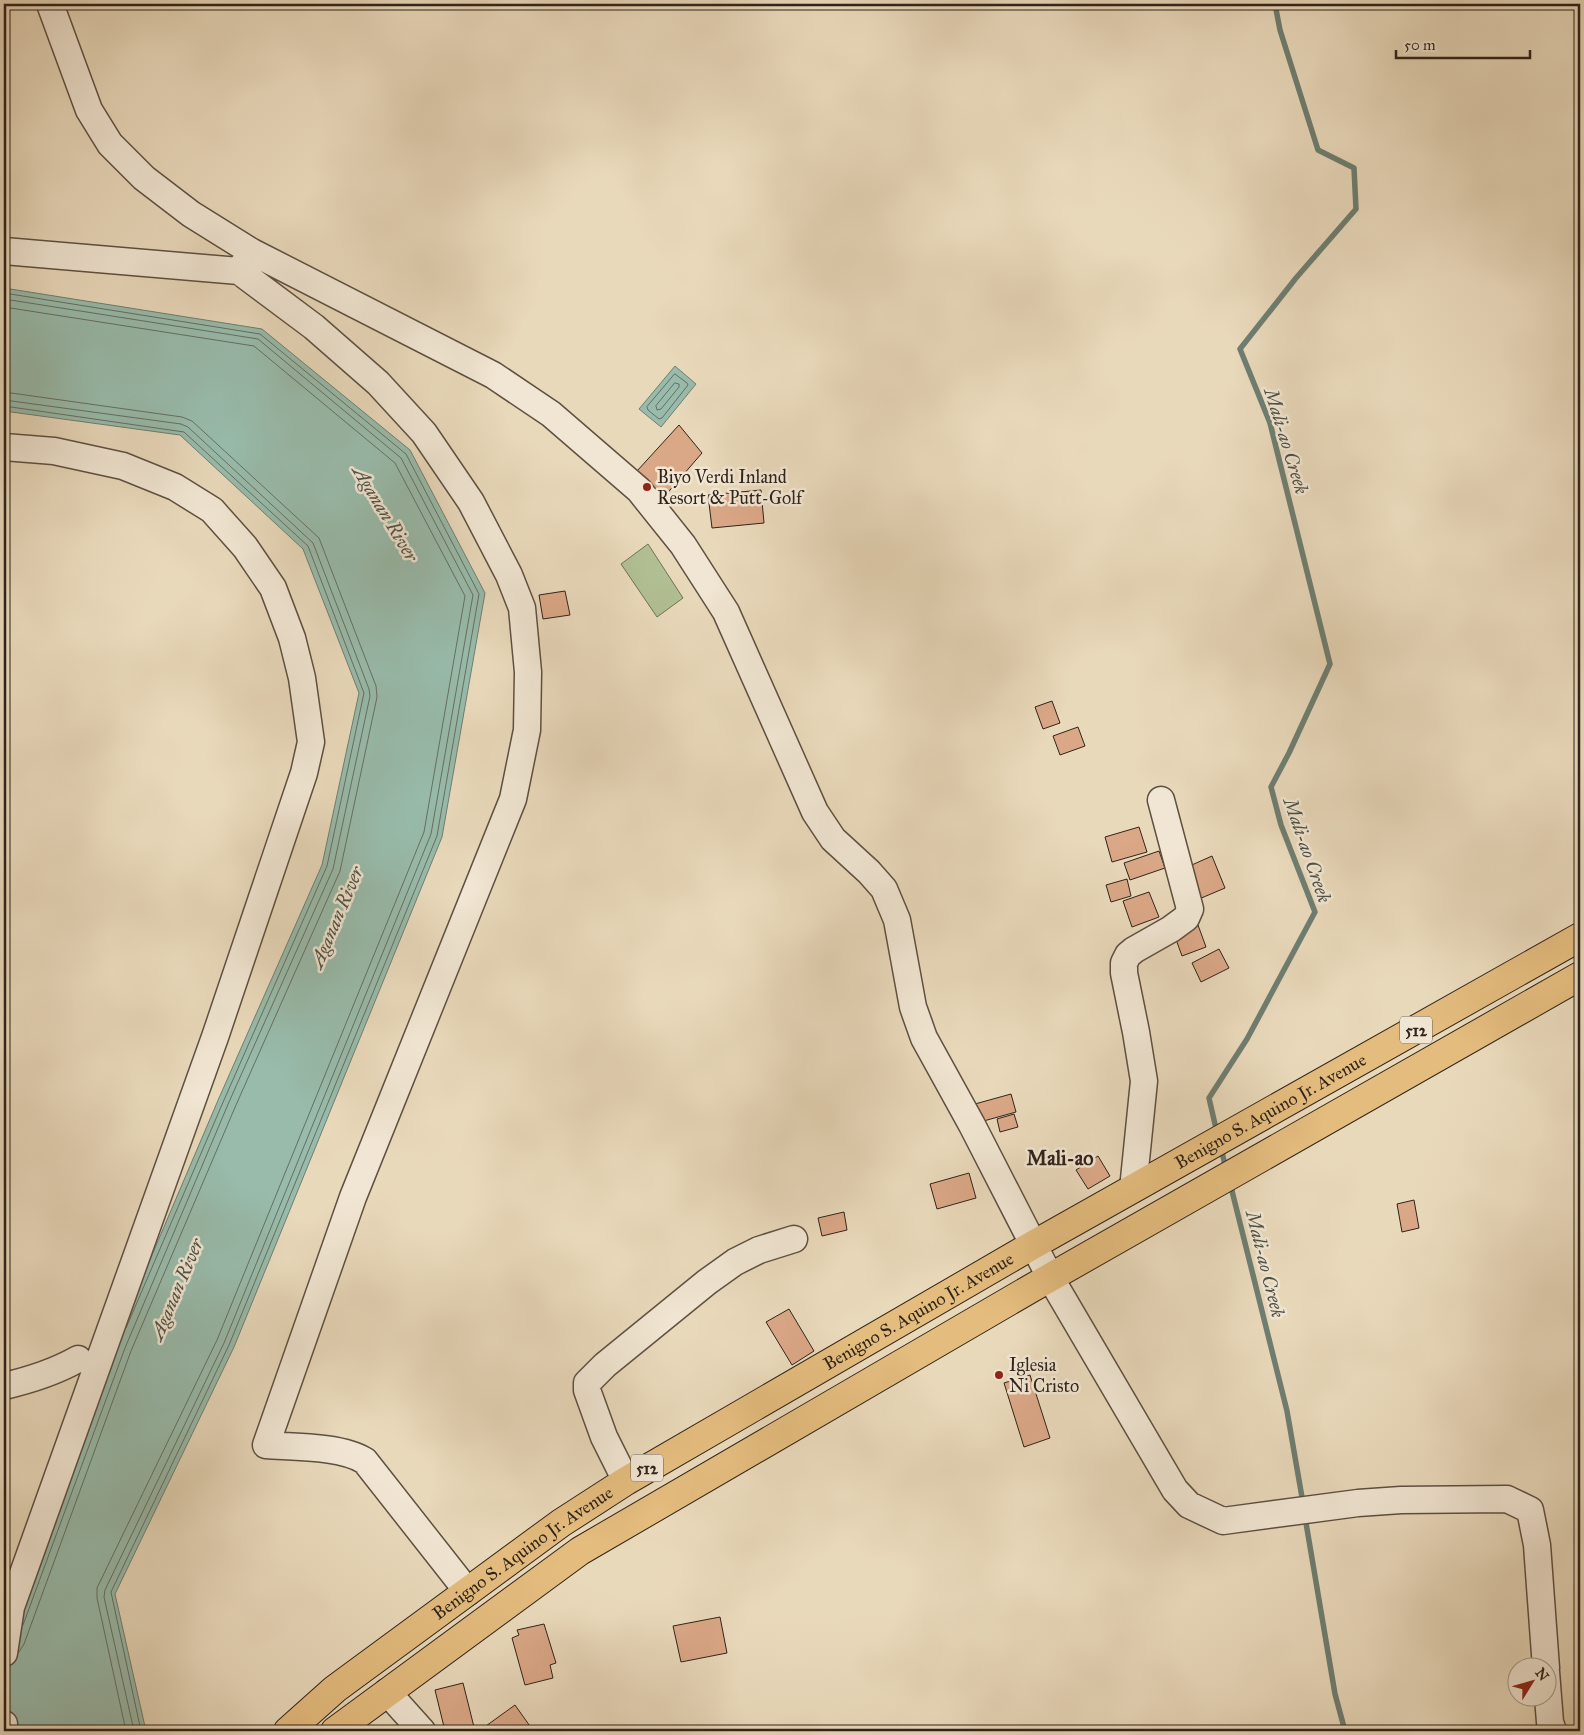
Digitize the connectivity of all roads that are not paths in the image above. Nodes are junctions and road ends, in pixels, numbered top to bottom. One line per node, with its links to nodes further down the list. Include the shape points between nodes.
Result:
1 (50, 4): 3 (street, via 89,110 110,144 144,178)
2 (4, 252): 3 (street)
3 (245, 262): 10 (street, via 493,375 551,414 639,490 683,545 726,612 815,812 833,839 884,889 897,920 913,1008 924,1038); 15 (street, via 378,383 424,433 470,502 509,575 522,608 528,672 527,730 513,799 353,1197 266,1445 339,1452 356,1455 365,1461)
4 (4, 447): 16 (street, via 54,451 123,466 175,486 212,510 245,547 273,588 302,678 311,742 304,773 218,1028 11,1608)
5 (1161, 800): 8 (street, via 1190,909 1186,918 1134,950 1124,963 1144,1080)
6 (1580, 937): 8 (main road, Benigno S. Aquino Jr. Avenue / 512)
7 (1580, 976): 11 (main road, Benigno S. Aquino Jr. Avenue / 512)
8 (1133, 1189): 10 (main road, Benigno S. Aquino Jr. Avenue / 512)
9 (794, 1239): 14 (street, via 758,1250 735,1262 587,1382 604,1437)
10 (1033, 1245): 11 (street); 14 (main road, Benigno S. Aquino Jr. Avenue / 512)
11 (1050, 1277): 17 (street, via 1175,1490 1189,1505 1223,1521 1358,1502 1401,1500 1507,1499 1530,1510 1537,1545); 18 (main road, Benigno S. Aquino Jr. Avenue / 512, via 580,1551)
12 (78, 1359): 13 (street, via 53,1371)
13 (4, 1386)
14 (626, 1480): 15 (main road, Benigno S. Aquino Jr. Avenue / 512)
15 (468, 1592): 22 (main road, Benigno S. Aquino Jr. Avenue / 512, via 335,1689)
16 (4, 1653)
17 (1545, 1658)
18 (387, 1692): 23 (main road, Benigno S. Aquino Jr. Avenue / 512); 24 (street)
19 (1549, 1708): 25 (street)
20 (4, 1724): 21 (street)
21 (4, 1731)
22 (288, 1731)
23 (335, 1731)
24 (422, 1731)
25 (1553, 1731)

